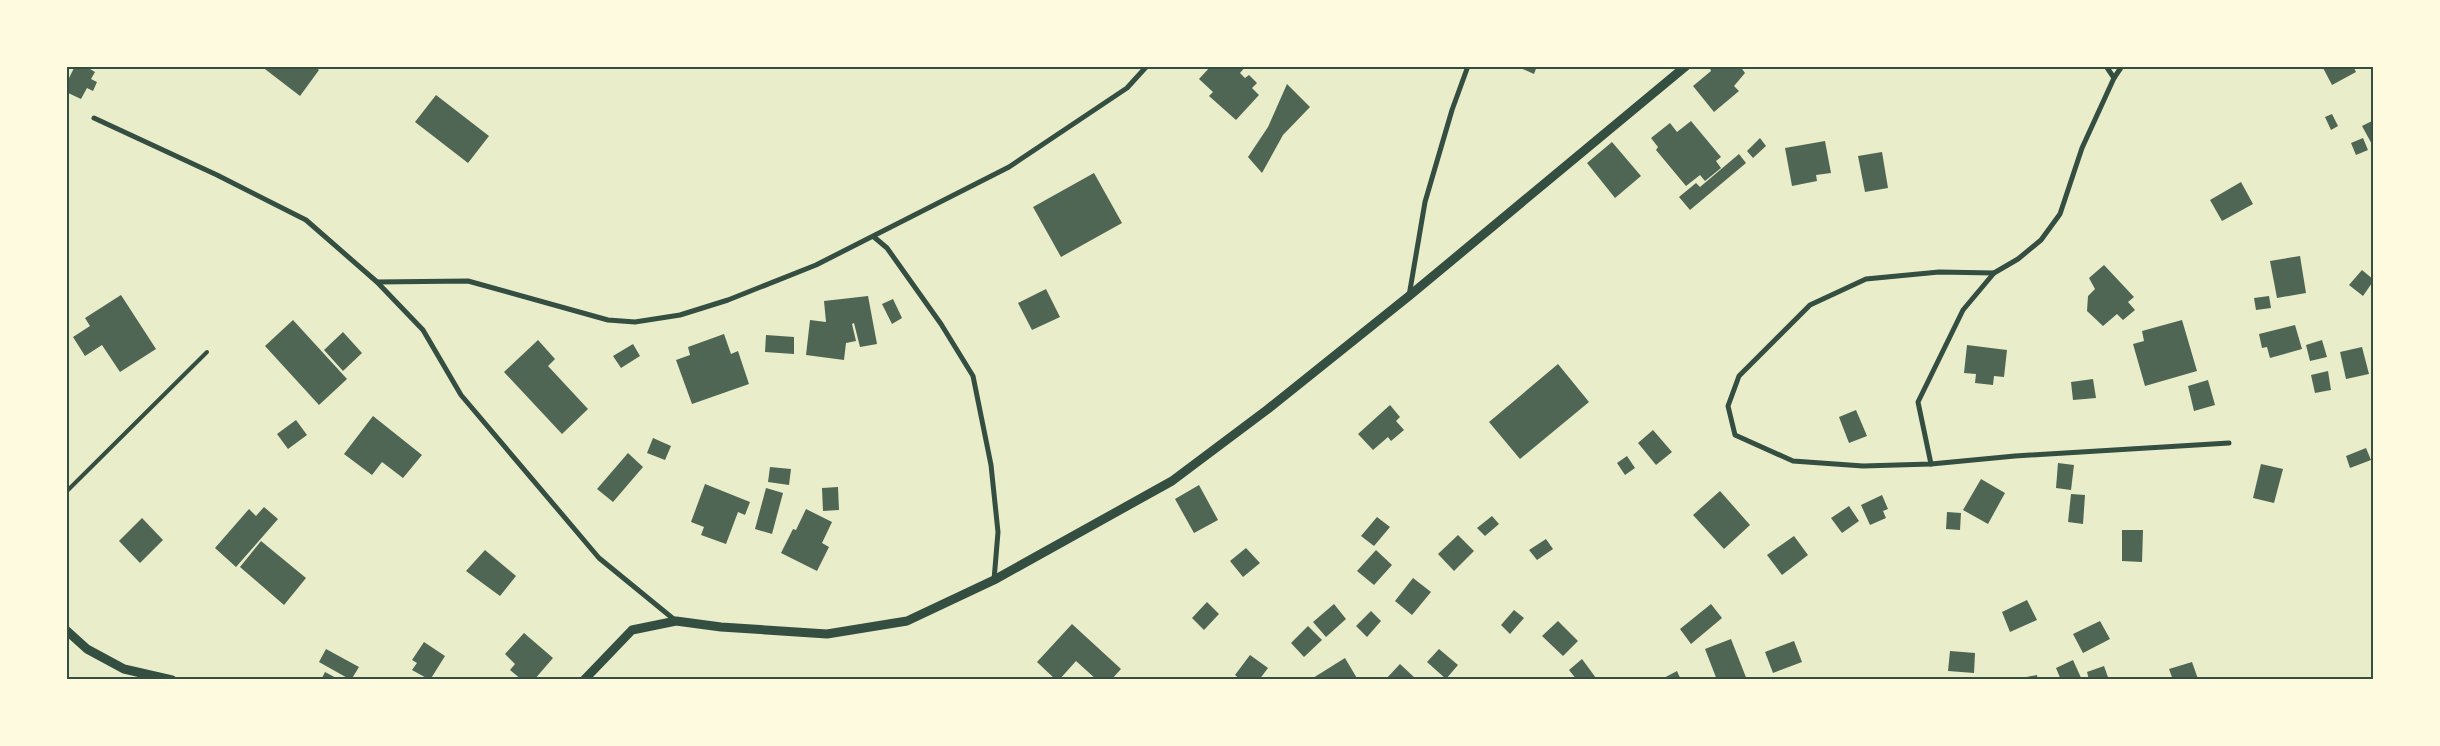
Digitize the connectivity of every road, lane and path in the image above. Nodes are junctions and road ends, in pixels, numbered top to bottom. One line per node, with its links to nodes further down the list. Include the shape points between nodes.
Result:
1 (1147, 66): 8 (street, via 1127,88 1009,167)
2 (1468, 66): 11 (street, via 1425,202)
3 (1686, 66): 11 (street)
4 (2106, 66): 6 (street)
5 (2122, 66): 6 (street)
6 (2114, 78): 9 (street, via 2082,148 2060,214 2042,240)
7 (94, 118): 10 (street, via 306,220)
8 (874, 237): 10 (street, via 816,266 728,300 680,315 635,322 608,320 468,281); 16 (street, via 887,248 973,376 990,465 998,532)
9 (1994, 273): 14 (street, via 1963,310 1918,402); 14 (street, via 1939,272 1866,279 1810,305 1739,376 1728,406 1735,435 1794,462 1863,466)
10 (378, 282): 17 (street, via 423,330 461,395 599,558)
11 (1409, 296): 16 (street, via 1172,481)
12 (206, 352): 15 (lane)
13 (2229, 443): 14 (street)
14 (1931, 464)
15 (66, 492)
16 (994, 580): 17 (street, via 907,621 828,634)
17 (676, 621): 20 (street, via 632,630)
18 (66, 630): 19 (street, via 87,649 124,669)
19 (172, 680)
20 (584, 680)

